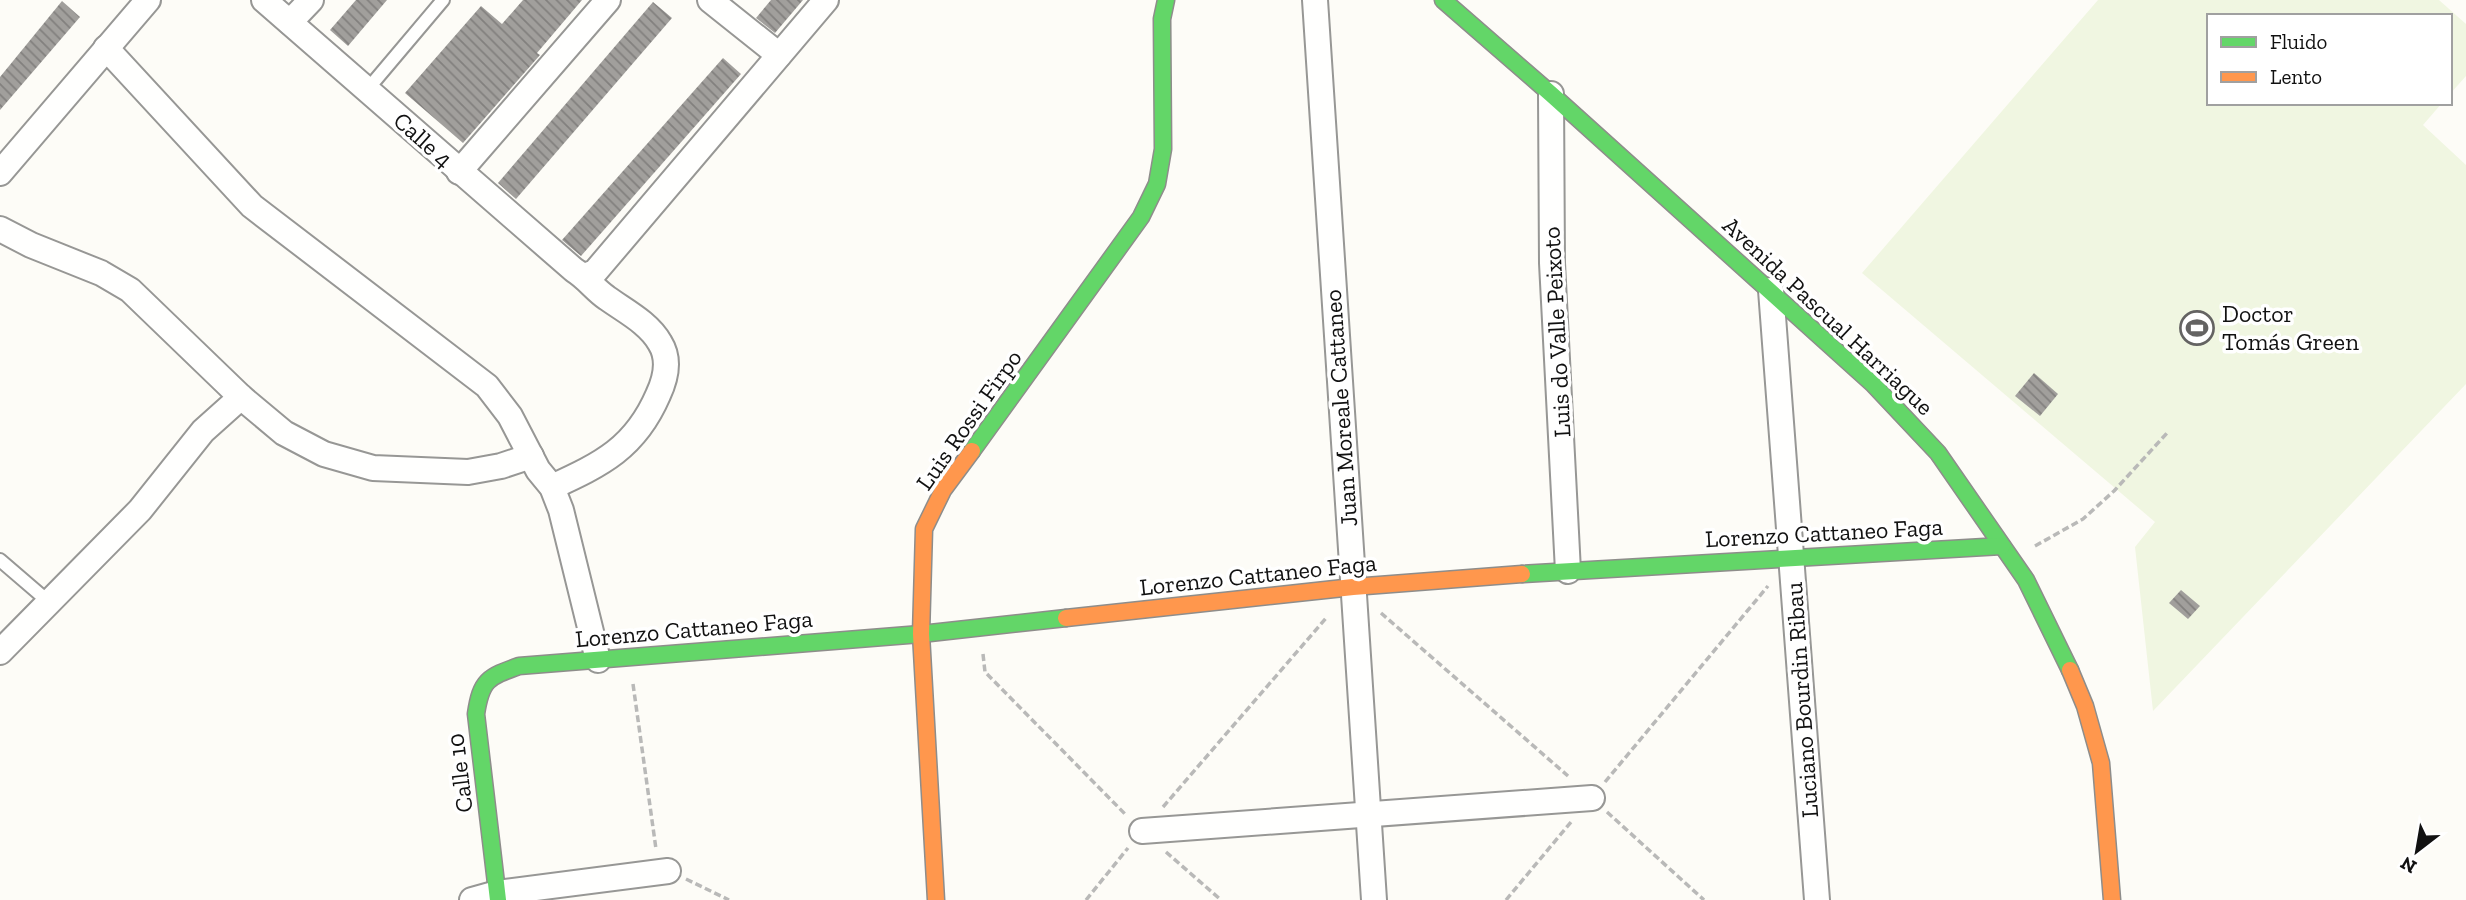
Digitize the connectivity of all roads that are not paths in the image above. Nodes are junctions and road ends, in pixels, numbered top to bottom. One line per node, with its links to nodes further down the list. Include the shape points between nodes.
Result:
1 (148, 0): 12 (street)
2 (264, 0): 11 (street, Calle 4)
3 (311, 0): 11 (street)
4 (443, 0): 14 (lane)
5 (608, 0): 16 (street)
6 (710, 0): 13 (street)
7 (826, 0): 13 (street)
8 (1167, 0): 30 (street, Luis Rossi Firpo, via 1162,19 1163,149 1157,184 1141,217 943,490 924,529)
9 (1315, 0): 28 (street, Juan Moreale Cattaneo)
10 (1443, 0): 15 (street, Avenida Pascual Harriague)
11 (290, 22): 14 (street, Calle 4)
12 (106, 48): 17 (street); 22 (street, via 252,206 487,386 510,416)
13 (779, 55): 19 (street, via 595,272)
14 (367, 90): 16 (street, Calle 4)
15 (1551, 94): 20 (street, Avenida Pascual Harriague); 27 (street, Luis do Valle Peixoto, via 1552,263)
16 (458, 172): 19 (street, Calle 4)
17 (0, 173)
18 (0, 229): 21 (street, via 130,290)
19 (585, 276): 23 (street, Calle 4, via 660,341 666,368 663,384 639,431 593,468)
20 (1771, 290): 24 (street, Avenida Pascual Harriague, via 1873,384 1938,453); 25 (street, Luciano Bourdin Ribau)
21 (241, 397): 22 (street, via 284,433 324,454 373,468 468,472); 29 (street, via 203,431 140,510)
22 (531, 456): 23 (street)
23 (552, 487): 32 (street)
24 (2004, 549): 25 (street, Lorenzo Cattaneo Faga); 43 (street, Avenida Pascual Harriague, via 2026,580 2085,706 2101,763)
25 (1792, 557): 27 (street, Lorenzo Cattaneo Faga); 42 (street, Luciano Bourdin Ribau)
26 (0, 560): 29 (lane)
27 (1568, 571): 28 (street, Lorenzo Cattaneo Faga)
28 (1353, 587): 30 (street, Lorenzo Cattaneo Faga); 35 (street, Juan Moreale Cattaneo)
29 (50, 603): 31 (street)
30 (921, 634): 32 (street, Lorenzo Cattaneo Faga); 40 (street, Luis Rossi Firpo)
31 (0, 652)
32 (598, 660): 33 (street, Lorenzo Cattaneo Faga)
33 (519, 666): 38 (street, Calle 10, via 490,676 479,689 476,714)
34 (1592, 798): 35 (street)
35 (1367, 814): 36 (street); 41 (street, Juan Moreale Cattaneo)
36 (1142, 831)
37 (668, 870): 38 (street)
38 (497, 896): 39 (street)
39 (472, 900)
40 (936, 900)
41 (1374, 900)
42 (1816, 900)
43 (2112, 900)

